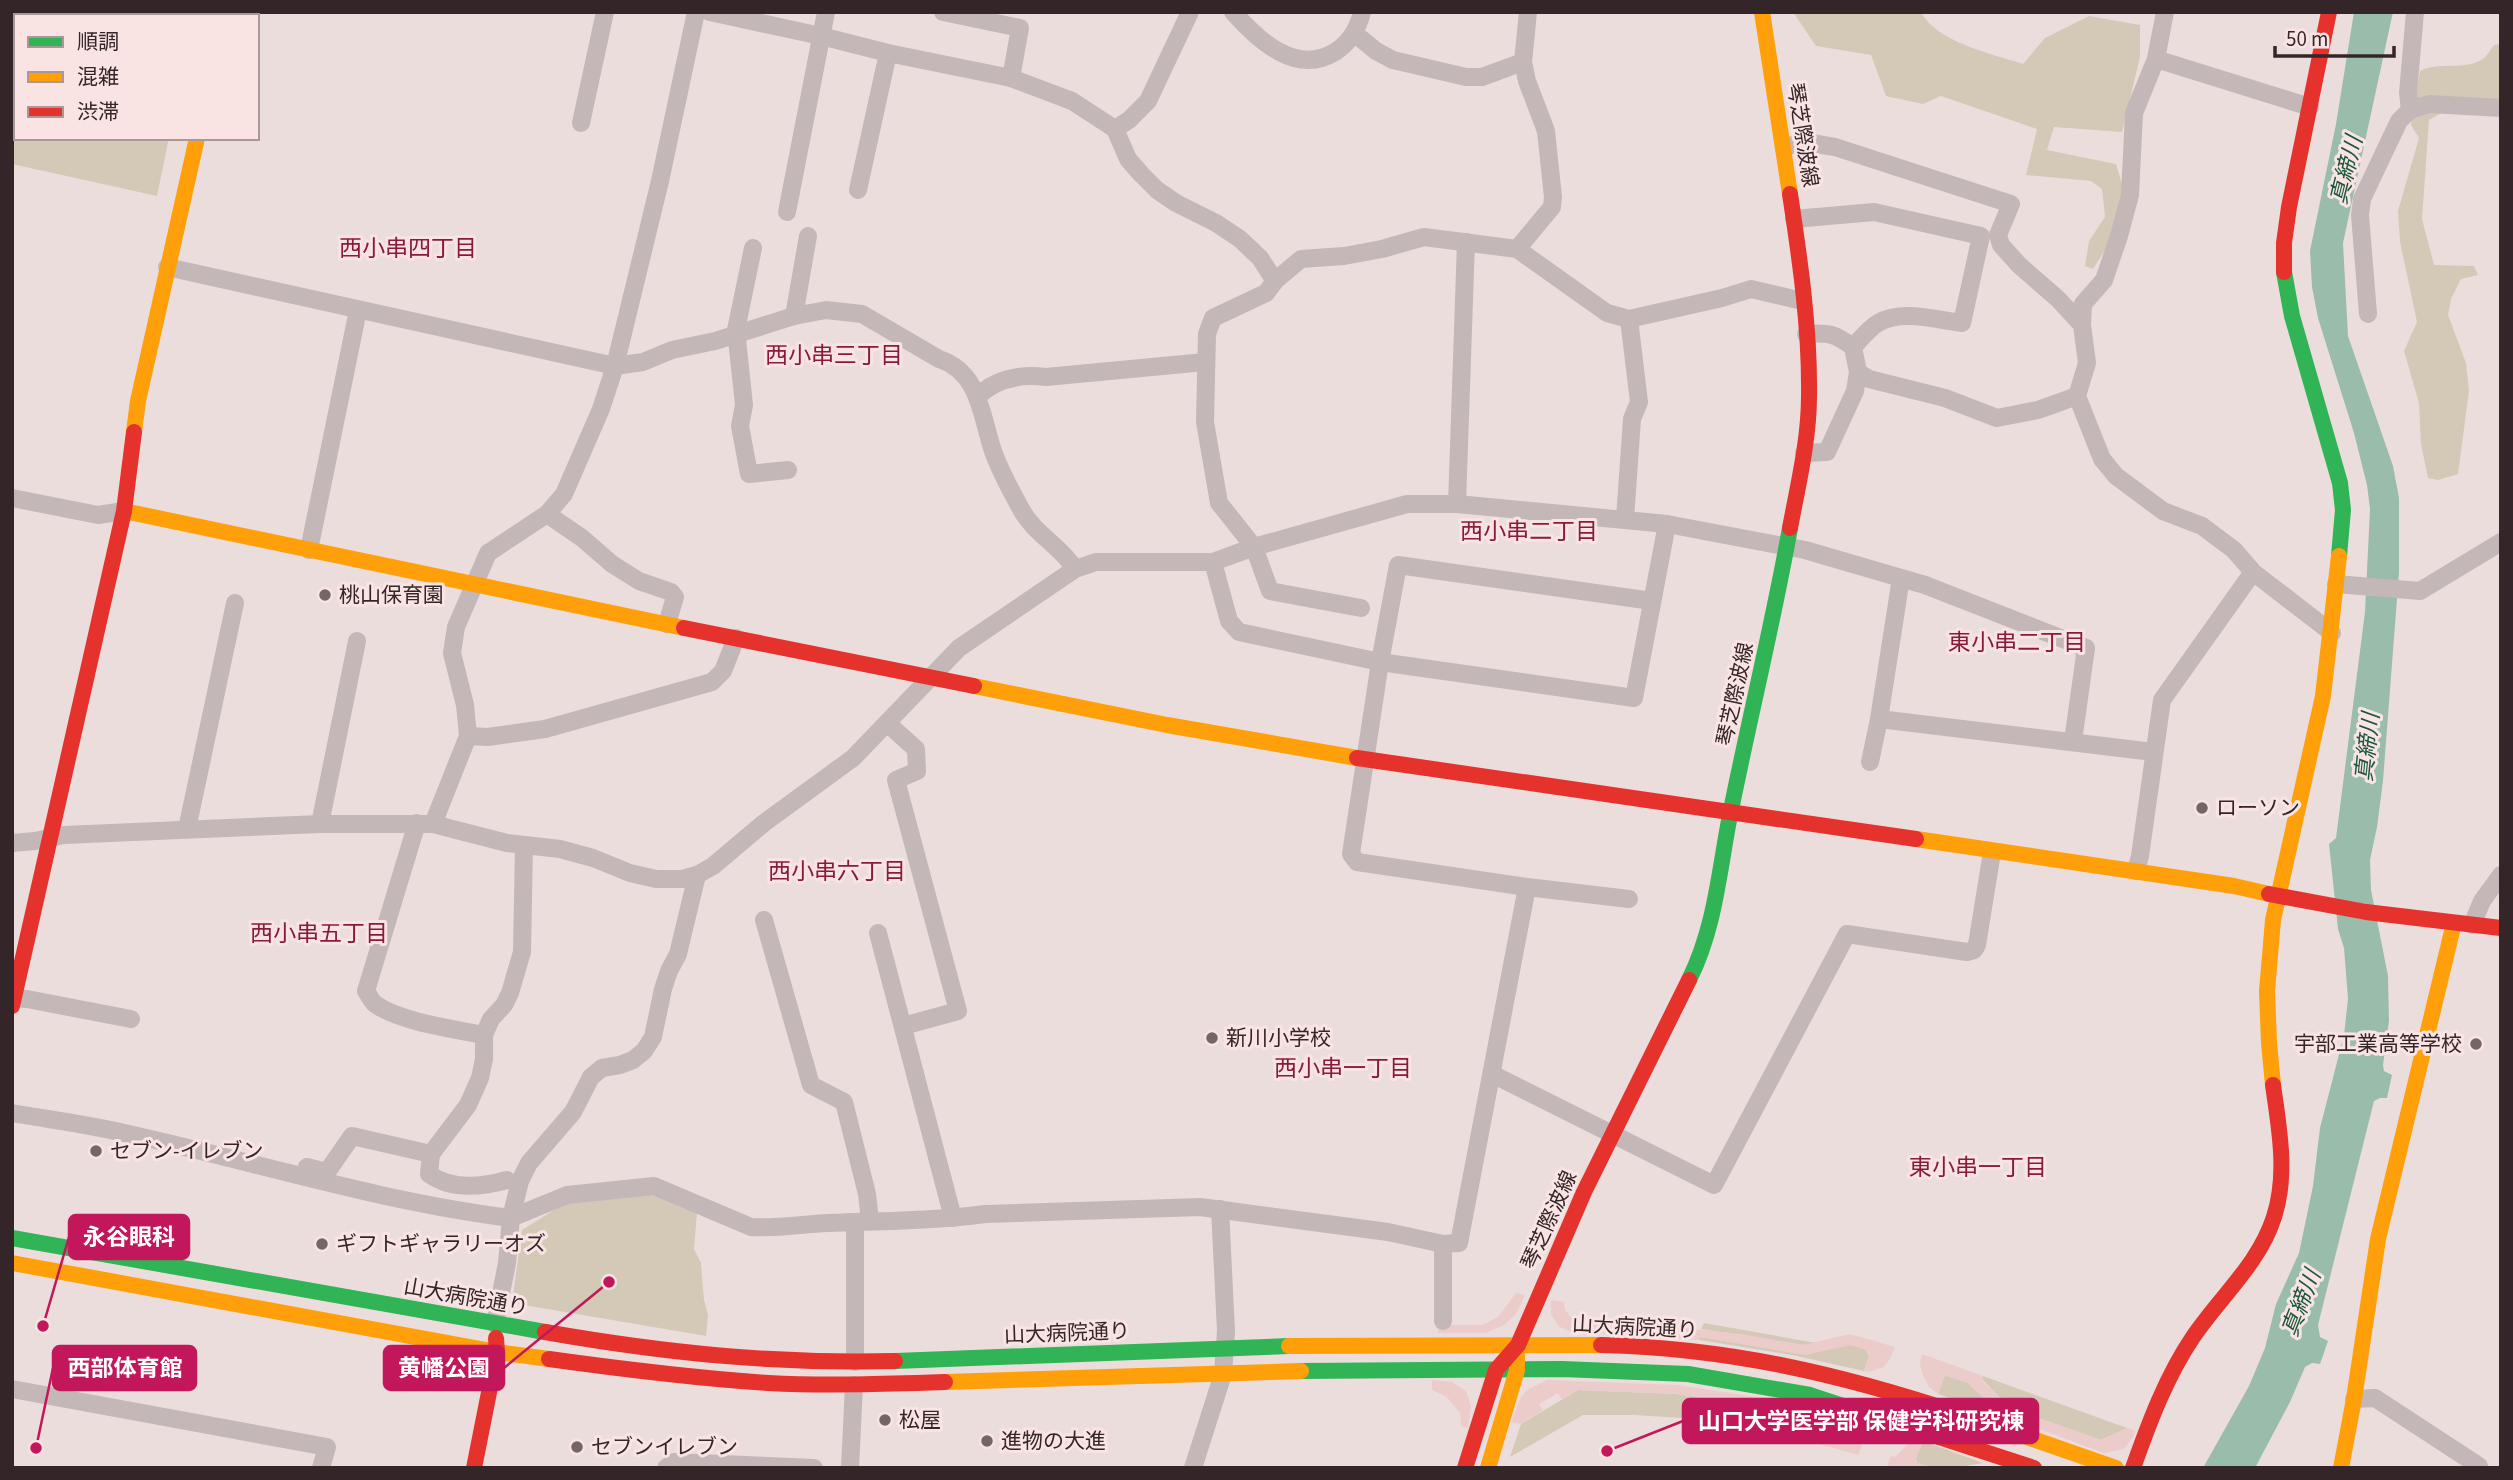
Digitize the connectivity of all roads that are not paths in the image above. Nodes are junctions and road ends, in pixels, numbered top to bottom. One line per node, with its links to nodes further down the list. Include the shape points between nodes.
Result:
1 (605, 12): 23 (street)
2 (696, 12): 46 (street)
3 (710, 12): 15 (street)
4 (826, 12): 15 (street)
5 (943, 12): 19 (street, via 1020,28)
6 (1190, 12): 24 (street, via 1148,101)
7 (1233, 12): 14 (street, via 1258,38 1301,61 1326,57)
8 (1362, 12): 14 (street)
9 (1528, 12): 18 (street)
10 (1762, 12): 26 (street, 琴芝際波線)
11 (2165, 12): 17 (street)
12 (2329, 12): 20 (street)
13 (2415, 12): 22 (street)
14 (1354, 33): 18 (street, via 1393,60 1466,77 1482,77)
15 (821, 36): 16 (street); 28 (street)
16 (888, 53): 19 (street); 27 (street)
17 (2156, 59): 20 (street); 41 (street, via 2134,113 2130,195 2119,236 2104,280 2083,304)
18 (1523, 62): 33 (street, via 1546,131 1553,197 1552,207)
19 (1011, 78): 24 (street, via 1072,101)
20 (2310, 107): 67 (street, via 2282,261 2286,295 2343,502)
21 (2501, 108): 22 (street, via 2429,104)
22 (2410, 110): 38 (street, via 2399,121 2362,199)
23 (581, 123)
24 (1115, 129): 35 (street, via 1140,174 1176,203 1240,239)
25 (197, 140): 34 (street)
26 (1784, 147): 29 (street, 琴芝際波線); 41 (street, via 1805,142 1835,147 2011,204 1998,235 2001,245)
27 (858, 191)
28 (788, 212)
29 (1794, 219): 36 (street, 琴芝際波線); 44 (street, via 1874,212 1981,236 1962,323 1895,317 1877,324)
30 (808, 236): 39 (street)
31 (1466, 242): 33 (street); 35 (street, via 1424,237 1382,250 1301,259); 53 (street)
32 (753, 248): 43 (street)
33 (1517, 249): 40 (street, via 1607,313)
34 (167, 267): 37 (street); 54 (street, via 138,401)
35 (1275, 281): 45 (street, via 1266,293 1213,318)
36 (1802, 301): 40 (street, via 1751,289); 42 (street, 琴芝際波線)
37 (358, 310): 46 (street); 61 (street)
38 (2368, 314)
39 (793, 316): 43 (street); 49 (street, via 826,310 862,314 953,363 971,381)
40 (1629, 319): 56 (street, via 1639,402 1632,419)
41 (2082, 325): 48 (street, via 2087,363)
42 (1806, 334): 44 (street, via 1824,332); 50 (street, 琴芝際波線, via 1809,397)
43 (737, 335): 46 (street); 51 (street, via 744,405 740,426 749,474)
44 (1853, 347): 47 (street)
45 (1205, 362): 49 (street, via 1026,375 997,383); 59 (street, via 1205,422 1219,503)
46 (615, 366): 55 (street, via 564,494)
47 (1858, 372): 48 (street, via 1997,418); 50 (street, via 1855,391 1827,452)
48 (2077, 396): 64 (street, via 2102,459 2116,476 2163,510 2202,526 2234,550)
49 (977, 397): 63 (street, via 994,454 1023,512)
50 (1804, 453): 60 (street, 琴芝際波線)
51 (788, 470)
52 (12, 498): 54 (street, via 99,515)
53 (1457, 504): 56 (street); 59 (street, via 1407,504)
54 (124, 511): 61 (street); 88 (street)
55 (547, 514): 66 (street, via 488,553); 71 (street, via 639,582 671,592 675,597)
56 (1625, 520): 57 (street)
57 (1667, 524): 60 (street); 68 (street)
58 (2501, 542): 67 (street, via 2420,591)
59 (1254, 547): 62 (street); 70 (street, via 1270,591)
60 (1787, 547): 65 (street); 84 (street, 琴芝際波線)
61 (309, 550): 66 (street)
62 (1213, 562): 63 (street, via 1096,562); 75 (street, via 1229,621 1239,632)
63 (1075, 569): 76 (street, via 959,648)
64 (2253, 572): 72 (street); 81 (street, via 2162,699)
65 (1901, 578): 77 (street); 80 (street, via 2086,648)
66 (473, 584): 71 (street); 79 (street, via 452,653)
67 (2343, 585): 72 (street)
68 (1653, 601): 75 (street, via 1634,698); 75 (street, via 1398,565)
69 (235, 603): 87 (street)
70 (1361, 608)
71 (667, 624): 73 (street)
72 (2332, 633): 96 (street, via 2320,715)
73 (736, 638): 76 (street); 79 (street, via 723,671 712,682 545,729)
74 (357, 641): 86 (street)
75 (1380, 662): 82 (street)
76 (931, 676): 78 (street); 82 (street, via 1167,725)
77 (1879, 719): 80 (street); 83 (street)
78 (887, 723): 94 (street, via 853,758); 104 (street, via 916,749 917,771 896,780 958,1011)
79 (468, 736): 85 (street)
80 (2073, 741): 81 (street)
81 (2153, 752): 92 (street)
82 (1365, 759): 84 (street); 95 (street, via 1351,854 1357,862)
83 (1870, 762)
84 (1730, 813): 91 (street); 108 (street, 琴芝際波線, via 1713,916 1700,958)
85 (425, 823): 86 (street); 90 (street); 105 (street, via 366,990 373,1003 389,1011)
86 (320, 824): 87 (street)
87 (187, 829): 88 (street)
88 (49, 837): 89 (street); 102 (street)
89 (12, 843)
90 (524, 846): 94 (street, via 560,849 656,879); 105 (street, via 522,952 504,1005)
91 (1992, 852): 92 (street); 108 (street, via 1974,950 1847,934 1714,1185)
92 (2136, 871): 96 (street)
93 (2501, 874): 99 (street)
94 (697, 875): 113 (street, via 653,1037 633,1060 602,1068 591,1077 573,1112 529,1163)
95 (1527, 887): 97 (street); 106 (street)
96 (2276, 897): 99 (street); 142 (street, via 2267,987 2269,1045 2283,1154 2274,1218 2245,1272 2203,1324 2166,1382)
97 (1629, 899)
98 (764, 920): 115 (street, via 811,1085 844,1102 867,1194)
99 (2463, 924): 100 (street); 130 (street, via 2378,1239)
100 (2501, 928)
101 (878, 933): 104 (street)
102 (13, 1002): 103 (street, via 27,999)
103 (131, 1019)
104 (903, 1026): 114 (street)
105 (484, 1035): 109 (street, via 480,1078 468,1105)
106 (1492, 1074): 108 (street); 117 (street, via 1459,1243)
107 (12, 1113): 110 (street, via 130,1134)
108 (1612, 1134): 121 (street, 琴芝際波線)
109 (431, 1154): 110 (street, via 352,1136 327,1172 285,1162); 111 (street, via 429,1174 438,1181 470,1186)
110 (276, 1172): 113 (street)
111 (507, 1180)
112 (1220, 1209): 114 (street, via 1012,1213); 117 (street); 122 (street)
113 (511, 1218): 115 (street, via 567,1195 654,1186 751,1227); 120 (street)
114 (953, 1219): 115 (street)
115 (863, 1222): 124 (street)
116 (12, 1238): 120 (street, 山大病院通り)
117 (1443, 1244): 119 (street)
118 (12, 1263): 123 (street, 山大病院通り)
119 (1443, 1321)
120 (495, 1324): 123 (street); 124 (street, 山大病院通り, via 709,1356)
121 (1518, 1345): 122 (street, 山大病院通り); 125 (street, 琴芝際波線); 126 (street, 琴芝際波線); 141 (street, 山大病院通り, via 1661,1348 1778,1362 1895,1391)
122 (1225, 1348): 124 (street, 山大病院通り); 127 (street)
123 (497, 1352): 128 (street, 山大病院通り, via 709,1379); 133 (street)
124 (855, 1362)
125 (1496, 1370): 126 (street, 山大病院通り); 127 (street, 山大病院通り); 138 (street, 琴芝際波線)
126 (1517, 1370): 139 (street, 琴芝際波線); 140 (street, 山大病院通り, via 1675,1374 1776,1387 1859,1409)
127 (1223, 1374): 128 (street, 山大病院通り); 137 (street)
128 (854, 1385): 136 (street)
129 (12, 1389): 132 (street, via 327,1447)
130 (2354, 1399): 131 (street, via 2375,1398); 143 (street)
131 (2479, 1466)
132 (321, 1468)
133 (474, 1468)
134 (666, 1468): 135 (street, via 674,1462)
135 (814, 1468)
136 (850, 1468)
137 (1193, 1468)
138 (1465, 1468)
139 (1488, 1468)
140 (2034, 1468)
141 (2116, 1468)
142 (2133, 1468)
143 (2341, 1468)

